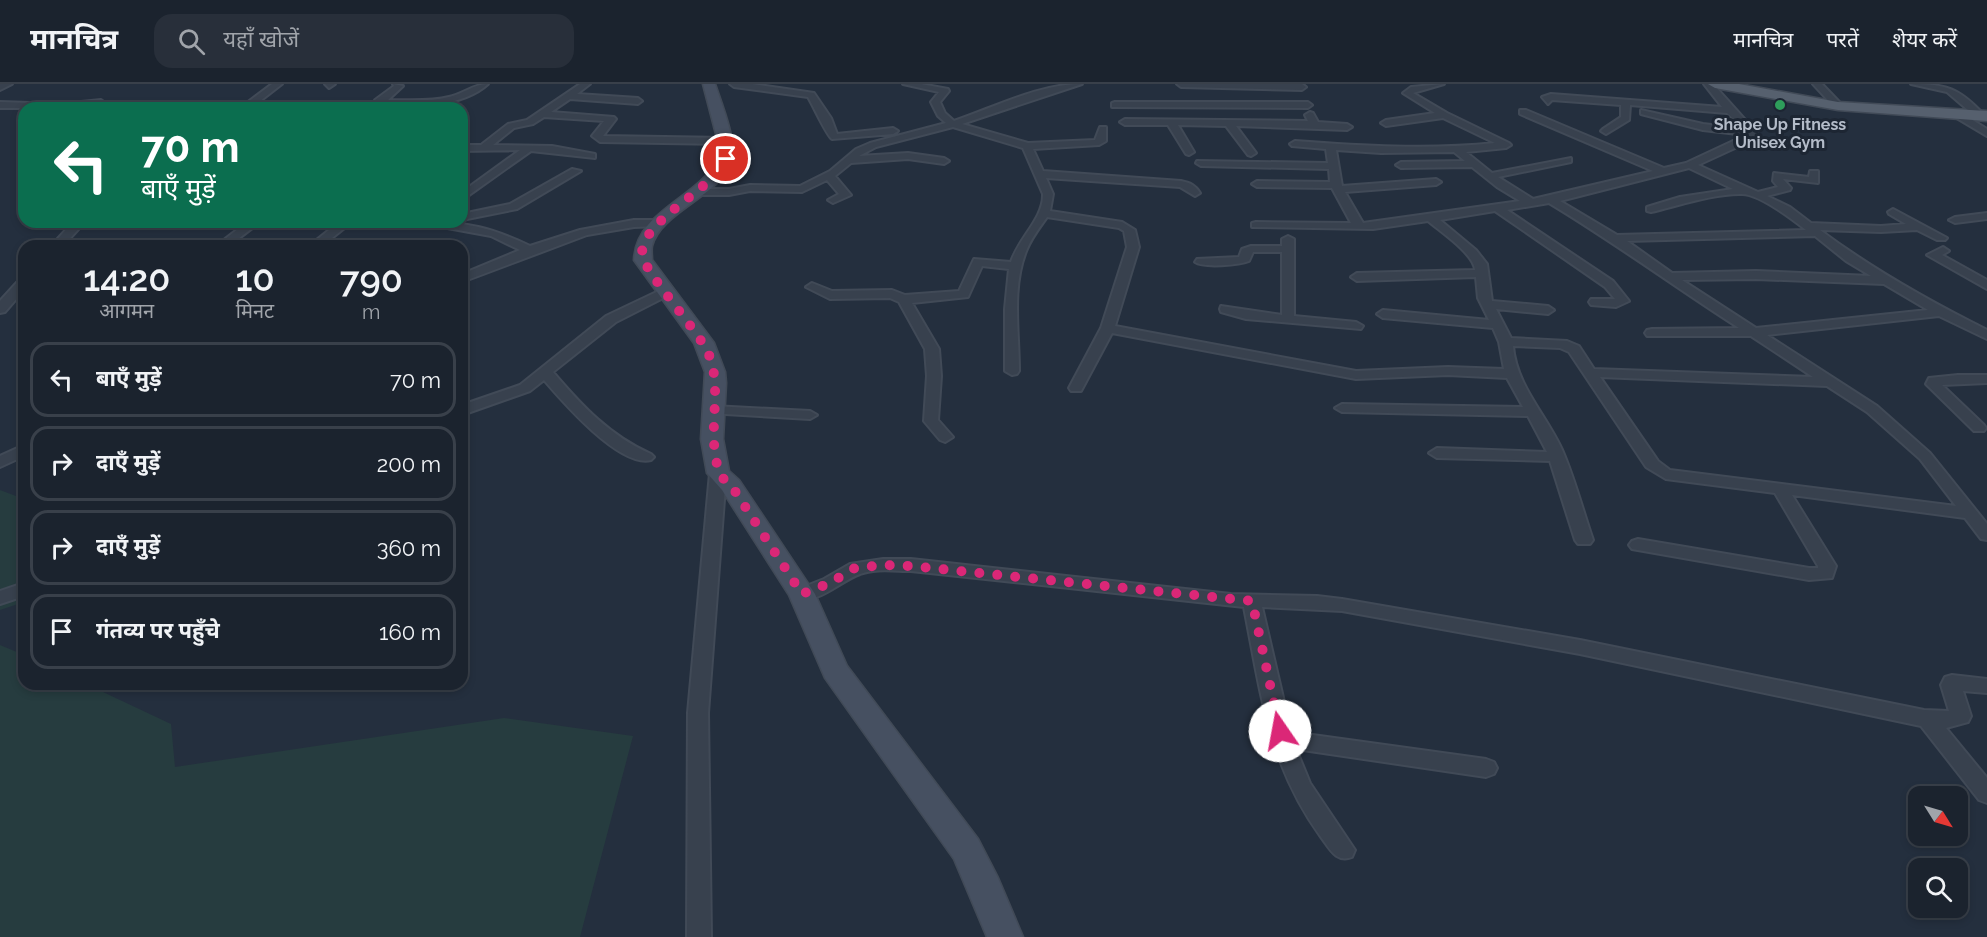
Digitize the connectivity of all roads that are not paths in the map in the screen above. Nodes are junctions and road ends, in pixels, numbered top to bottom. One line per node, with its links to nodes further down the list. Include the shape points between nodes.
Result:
1 (8, 84): 17 (street)
2 (278, 84): 21 (street)
3 (397, 84): 22 (street)
4 (484, 84): 23 (street)
5 (586, 84): 18 (street)
6 (709, 84): 54 (main road)
7 (734, 84): 44 (street, via 811,95 835,136)
8 (907, 84): 40 (street, via 945,91 935,102 940,115)
9 (1078, 84): 40 (street)
10 (1181, 84): 16 (street)
11 (1440, 84): 34 (street, via 1407,92)
12 (1708, 84): 30 (street)
13 (1715, 84): 29 (main road)
14 (1817, 84): 29 (street)
15 (1915, 84): 35 (street, via 1950,90)
16 (1302, 85): 26 (street)
17 (0, 87)
18 (569, 96): 19 (street); 32 (street)
19 (638, 101)
20 (1548, 101): 27 (street, via 1546,98 1551,97)
21 (253, 102)
22 (380, 102)
23 (447, 102)
24 (0, 105): 28 (street)
25 (1115, 105): 26 (street)
26 (1308, 105): 41 (street)
27 (1626, 105): 30 (street); 45 (street, via 1626,118); 46 (street, via 1703,127)
28 (18, 106)
29 (1838, 106): 33 (main road)
30 (1730, 110): 46 (street)
31 (1523, 112): 68 (street)
32 (542, 114): 52 (street, via 511,126); 54 (street, via 611,118 597,136 600,139)
33 (1958, 114): 35 (main road); 47 (street)
34 (1444, 115): 39 (street); 55 (street, via 1506,145)
35 (1983, 115)
36 (1125, 122): 37 (street)
37 (1171, 122): 38 (street); 56 (street)
38 (1229, 123): 41 (street); 57 (street)
39 (1386, 123)
40 (951, 124): 50 (street); 59 (street, via 873,145)
41 (1312, 124): 42 (street)
42 (1347, 127)
43 (1103, 129): 50 (street, via 1101,141 1096,143)
44 (893, 131)
45 (1606, 131)
46 (1752, 133): 65 (street, via 1737,145)
47 (1987, 133)
48 (1295, 144): 49 (street)
49 (1330, 145): 55 (street); 66 (street)
50 (1027, 146): 70 (street)
51 (468, 148): 52 (street)
52 (483, 148): 53 (street)
53 (528, 148): 58 (street); 78 (street)
54 (722, 148): 77 (main road, via 726,159)
55 (1458, 150): 63 (street)
56 (1189, 152)
57 (1251, 153)
58 (591, 156)
59 (849, 160): 60 (street, via 908,156); 71 (street)
60 (944, 160)
61 (1567, 160): 72 (street)
62 (1202, 163): 66 (street)
63 (1476, 164): 64 (street); 72 (street)
64 (1401, 165)
65 (1690, 165): 68 (street); 76 (street)
66 (1334, 166): 75 (street)
67 (576, 171): 88 (street, via 513,207)
68 (1664, 172): 82 (street)
69 (1814, 173): 80 (street, via 1814,181 1778,175 1778,181 1786,188)
70 (1039, 174): 79 (street, via 1181,184); 87 (street, via 1050,198)
71 (829, 176): 77 (street, via 797,190); 81 (street, via 846,195)
72 (1490, 176): 83 (street)
73 (1436, 182): 75 (street)
74 (1257, 183): 75 (street)
75 (1337, 187): 94 (street)
76 (1746, 190): 80 (street); 85 (street, via 1680,200)
77 (696, 192): 92 (main road)
78 (468, 193)
79 (1195, 193)
80 (1759, 195): 101 (street)
81 (833, 200)
82 (1551, 200): 83 (street); 103 (street)
83 (1531, 203): 84 (street)
84 (1497, 208): 90 (street); 122 (street, via 1609,284 1623,301)
85 (1651, 209)
86 (1893, 212): 95 (street)
87 (1044, 213): 111 (street, via 1023,244); 132 (street, via 1109,222 1129,230 1133,247)
88 (468, 216)
89 (1987, 216): 91 (street)
90 (1430, 217): 94 (street); 112 (street, via 1472,252)
91 (1955, 220)
92 (659, 223): 108 (street, via 623,224); 120 (main road, via 641,253)
93 (1256, 225): 96 (street)
94 (1359, 226): 96 (street)
95 (1919, 226): 101 (street); 102 (street)
96 (1288, 227): 107 (street)
97 (74, 228): 104 (street)
98 (246, 228): 105 (street)
99 (338, 228): 106 (street)
100 (466, 228): 108 (street, via 494,233)
101 (1812, 229): 103 (street); 116 (street)
102 (1941, 237)
103 (1615, 238): 115 (street)
104 (62, 240)
105 (230, 240)
106 (323, 240)
107 (1288, 249): 110 (street, via 1251,249 1242,260); 129 (street)
108 (530, 251): 113 (street)
109 (1944, 251): 117 (street, via 1933,255)
110 (1201, 262)
111 (1016, 266): 121 (street, via 978,262 964,294); 137 (street)
112 (1482, 273): 114 (street); 123 (street)
113 (468, 276)
114 (1357, 277)
115 (1669, 277): 116 (street, via 1756,275); 133 (street)
116 (1887, 280): 127 (street)
117 (1987, 285)
118 (812, 287): 121 (street, via 830,295 892,294)
119 (18, 289): 124 (street)
120 (665, 292): 138 (street, via 611,319); 146 (main road, via 704,343 716,383)
121 (906, 300): 150 (street, via 905,305 932,349 930,421)
122 (1595, 302)
123 (1487, 304): 126 (street); 131 (street)
124 (0, 309)
125 (1226, 309): 129 (street)
126 (1548, 310)
127 (1941, 312): 133 (street); 135 (street)
128 (1383, 314): 131 (street)
129 (1288, 320): 130 (street)
130 (1356, 326)
131 (1499, 326): 136 (street)
132 (1108, 328): 140 (street, via 1356,375 1448,371); 143 (street)
133 (1754, 332): 134 (street); 142 (street)
134 (1652, 333)
135 (1987, 335)
136 (1506, 342): 139 (street, via 1566,345 1574,349); 140 (street)
137 (1011, 371)
138 (545, 372): 144 (street, via 525,388); 154 (street, via 594,427)
139 (1589, 373): 142 (street); 157 (street, via 1661,472)
140 (1512, 374): 147 (street)
141 (1987, 379): 149 (street, via 1933,384)
142 (1828, 382): 158 (street, via 1872,409 1916,447)
143 (1076, 388)
144 (468, 408)
145 (1342, 408): 147 (street)
146 (713, 410): 148 (street); 156 (main road, via 712,440)
147 (1534, 412): 153 (street)
148 (810, 415)
149 (1979, 428)
150 (945, 437)
151 (18, 453): 155 (street)
152 (1437, 453): 153 (street)
153 (1556, 457): 160 (street)
154 (646, 458)
155 (0, 462)
156 (718, 473): 163 (main road, via 731,485); 172 (street, via 698,713)
157 (1781, 489): 158 (street); 161 (street, via 1827,566 1826,574)
158 (1969, 513): 159 (street)
159 (1987, 535)
160 (1584, 540)
161 (1638, 545)
162 (18, 591): 164 (street)
163 (802, 594): 165 (street, via 855,568 883,565); 173 (main road, via 835,671 966,849)
164 (0, 598)
165 (1252, 601): 167 (street, via 1317,602 1452,623); 168 (street)
166 (1987, 686): 167 (street, via 1952,682 1961,716 1956,720)
167 (1926, 718): 170 (street)
168 (1283, 739): 169 (street); 171 (street, via 1292,770)
169 (1486, 768)
170 (1987, 794)
171 (1344, 850)
172 (699, 937)
173 (1005, 937)

